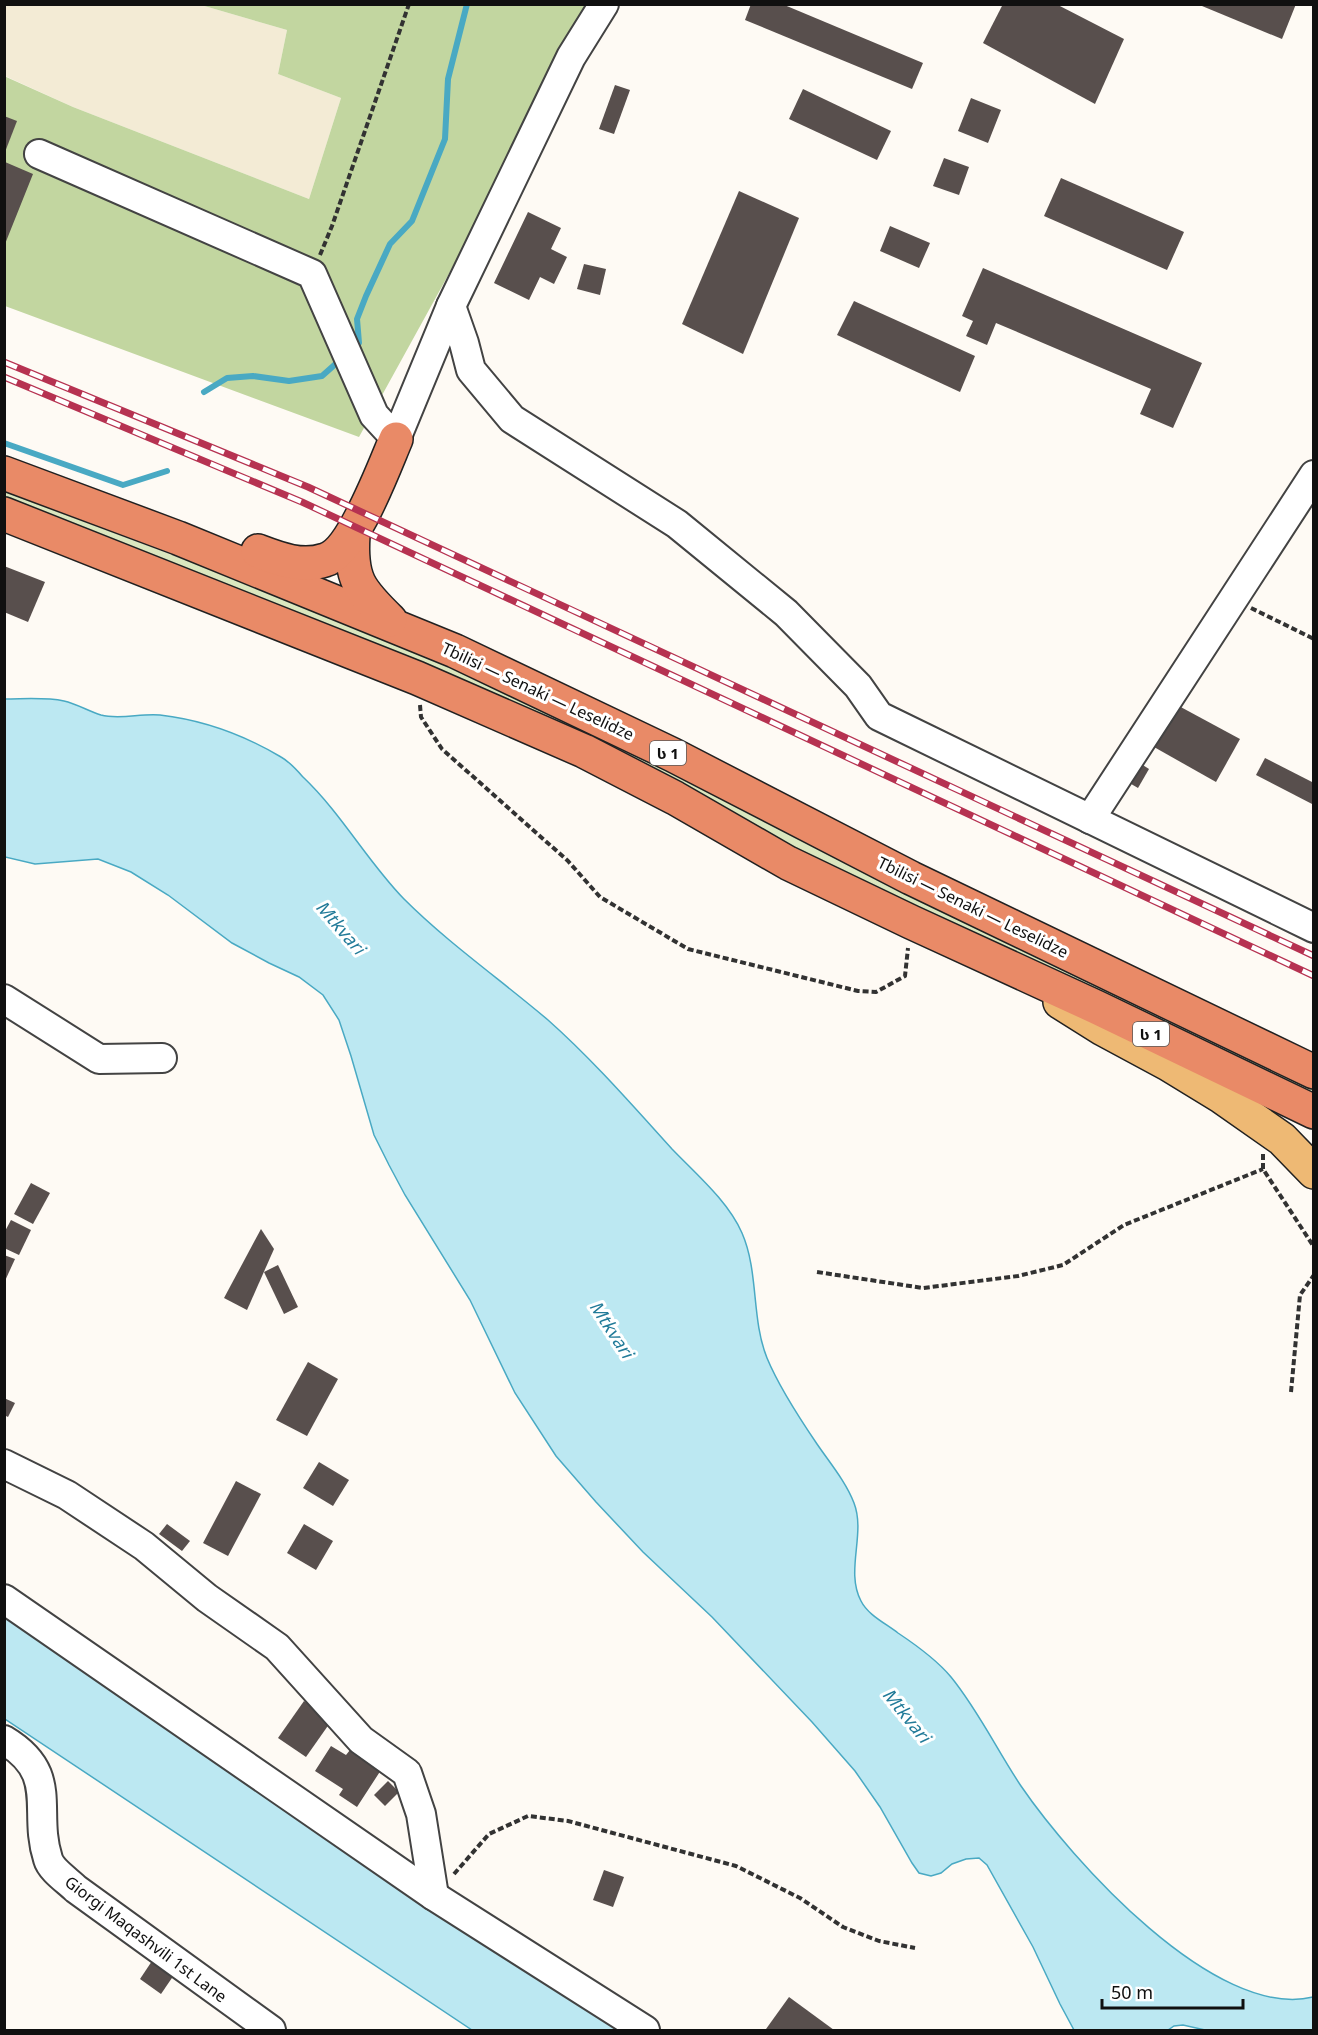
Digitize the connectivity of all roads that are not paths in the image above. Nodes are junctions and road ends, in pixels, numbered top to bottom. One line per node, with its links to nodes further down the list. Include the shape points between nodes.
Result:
1 (604, 4): 3 (street, via 571,57)
2 (39, 154): 4 (street, via 312,274 374,415)
3 (451, 306): 4 (street); 11 (street, via 471,370 512,419 677,524 794,621 858,686 879,717)
4 (396, 439): 8 (highway)
5 (4, 473): 9 (highway, Tbilisi — Senaki — Leselidze / ს 1)
6 (1314, 475): 11 (street)
7 (4, 514): 13 (highway, ს 1, via 417,678 584,752 675,798 788,863)
8 (352, 535): 9 (highway, via 327,560 310,563 285,561 218,536); 10 (highway, via 351,558 357,582)
9 (178, 538): 10 (highway, Tbilisi — Senaki — Leselidze / ს 1)
10 (395, 626): 16 (highway, Tbilisi — Senaki — Leselidze / ს 1, via 673,755 910,878)
11 (1090, 819): 12 (street)
12 (1314, 928)
13 (987, 957): 17 (highway, ს 1); 18 (main road, via 1222,1097 1282,1139)
14 (4, 999): 15 (street, via 99,1059)
15 (162, 1058)
16 (1314, 1072)
17 (1314, 1113)
18 (1314, 1172)
19 (6, 1470): 22 (street, via 67,1495 144,1546 207,1598 277,1647 361,1740 407,1773 421,1814)
20 (4, 1599): 22 (street)
21 (4, 1740): 23 (street, Giorgi Maqashvili 1st Lane, via 15,1746 38,1772 48,1862 76,1889)
22 (434, 1896): 24 (street)
23 (270, 2031)
24 (645, 2031)

